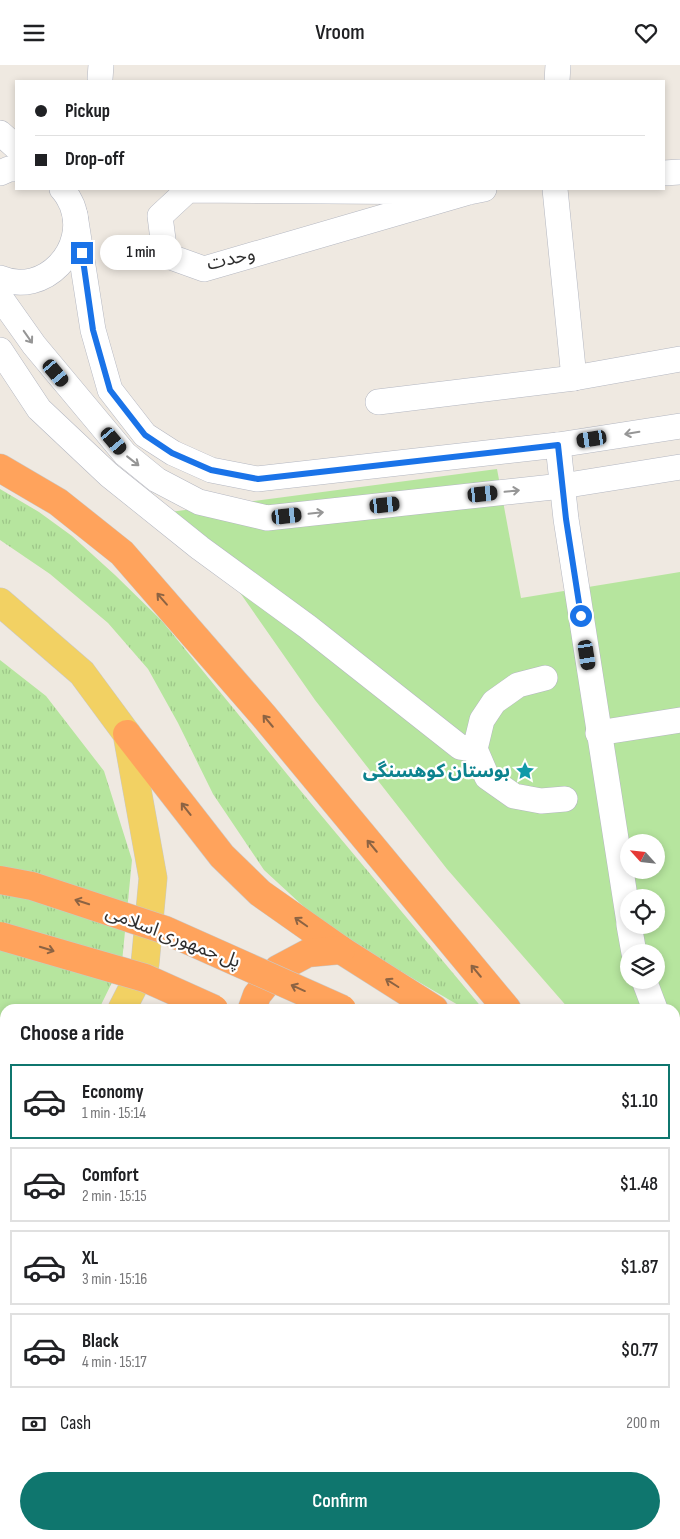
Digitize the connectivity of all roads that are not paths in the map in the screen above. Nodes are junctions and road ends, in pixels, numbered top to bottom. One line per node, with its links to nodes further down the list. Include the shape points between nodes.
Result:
1 (558, 65): 2 (street)
2 (557, 80)
3 (0, 133): 4 (street)
4 (15, 146)
5 (15, 169): 7 (street)
6 (680, 172): 8 (street)
7 (0, 173)
8 (665, 173)
9 (63, 190): 12 (street)
10 (476, 190): 10 (street, وحدت, via 188,190 160,216 165,255 204,269)
11 (555, 190): 17 (street)
12 (76, 215): 13 (street, via 75,237 66,257 51,273 30,281); 20 (street, via 93,330 110,390 145,435 172,453 211,470 258,479)
13 (0, 278)
14 (0, 297): 23 (street, one-way to 23, via 34,345 125,454 157,480 200,503 267,518)
15 (0, 350): 29 (street, via 39,409 109,475 460,747)
16 (680, 359): 17 (street)
17 (574, 378): 18 (street)
18 (378, 402)
19 (680, 426): 20 (street, one-way to 20)
20 (558, 445): 23 (street)
21 (680, 467): 23 (street)
22 (0, 468): 41 (highway, one-way to 22, via 263,715 122,553 58,502)
23 (562, 486): 28 (street)
24 (0, 602): 27 (main road, via 82,673)
25 (545, 679): 29 (street, via 518,685 494,701 482,720)
26 (680, 720): 28 (street)
27 (127, 733): 34 (highway, one-way to 27, via 260,893 222,856); 36 (main road, via 152,878 145,964)
28 (598, 733): 32 (street)
29 (475, 749): 30 (street, via 487,777 514,796 540,801)
30 (565, 799)
31 (0, 879): 39 (highway, پل جمهوری اسلامی, one-way to 31, bridge, via 165,930 32,886)
32 (623, 889)
33 (0, 936): 37 (highway, one-way to 37, bridge, via 145,978)
34 (341, 950): 38 (highway, via 308,953 278,969); 40 (highway, one-way to 34)
35 (647, 989): 42 (street)
36 (125, 1004)
37 (203, 1004)
38 (254, 1004)
39 (331, 1004)
40 (426, 1004)
41 (503, 1004)
42 (653, 1004)

